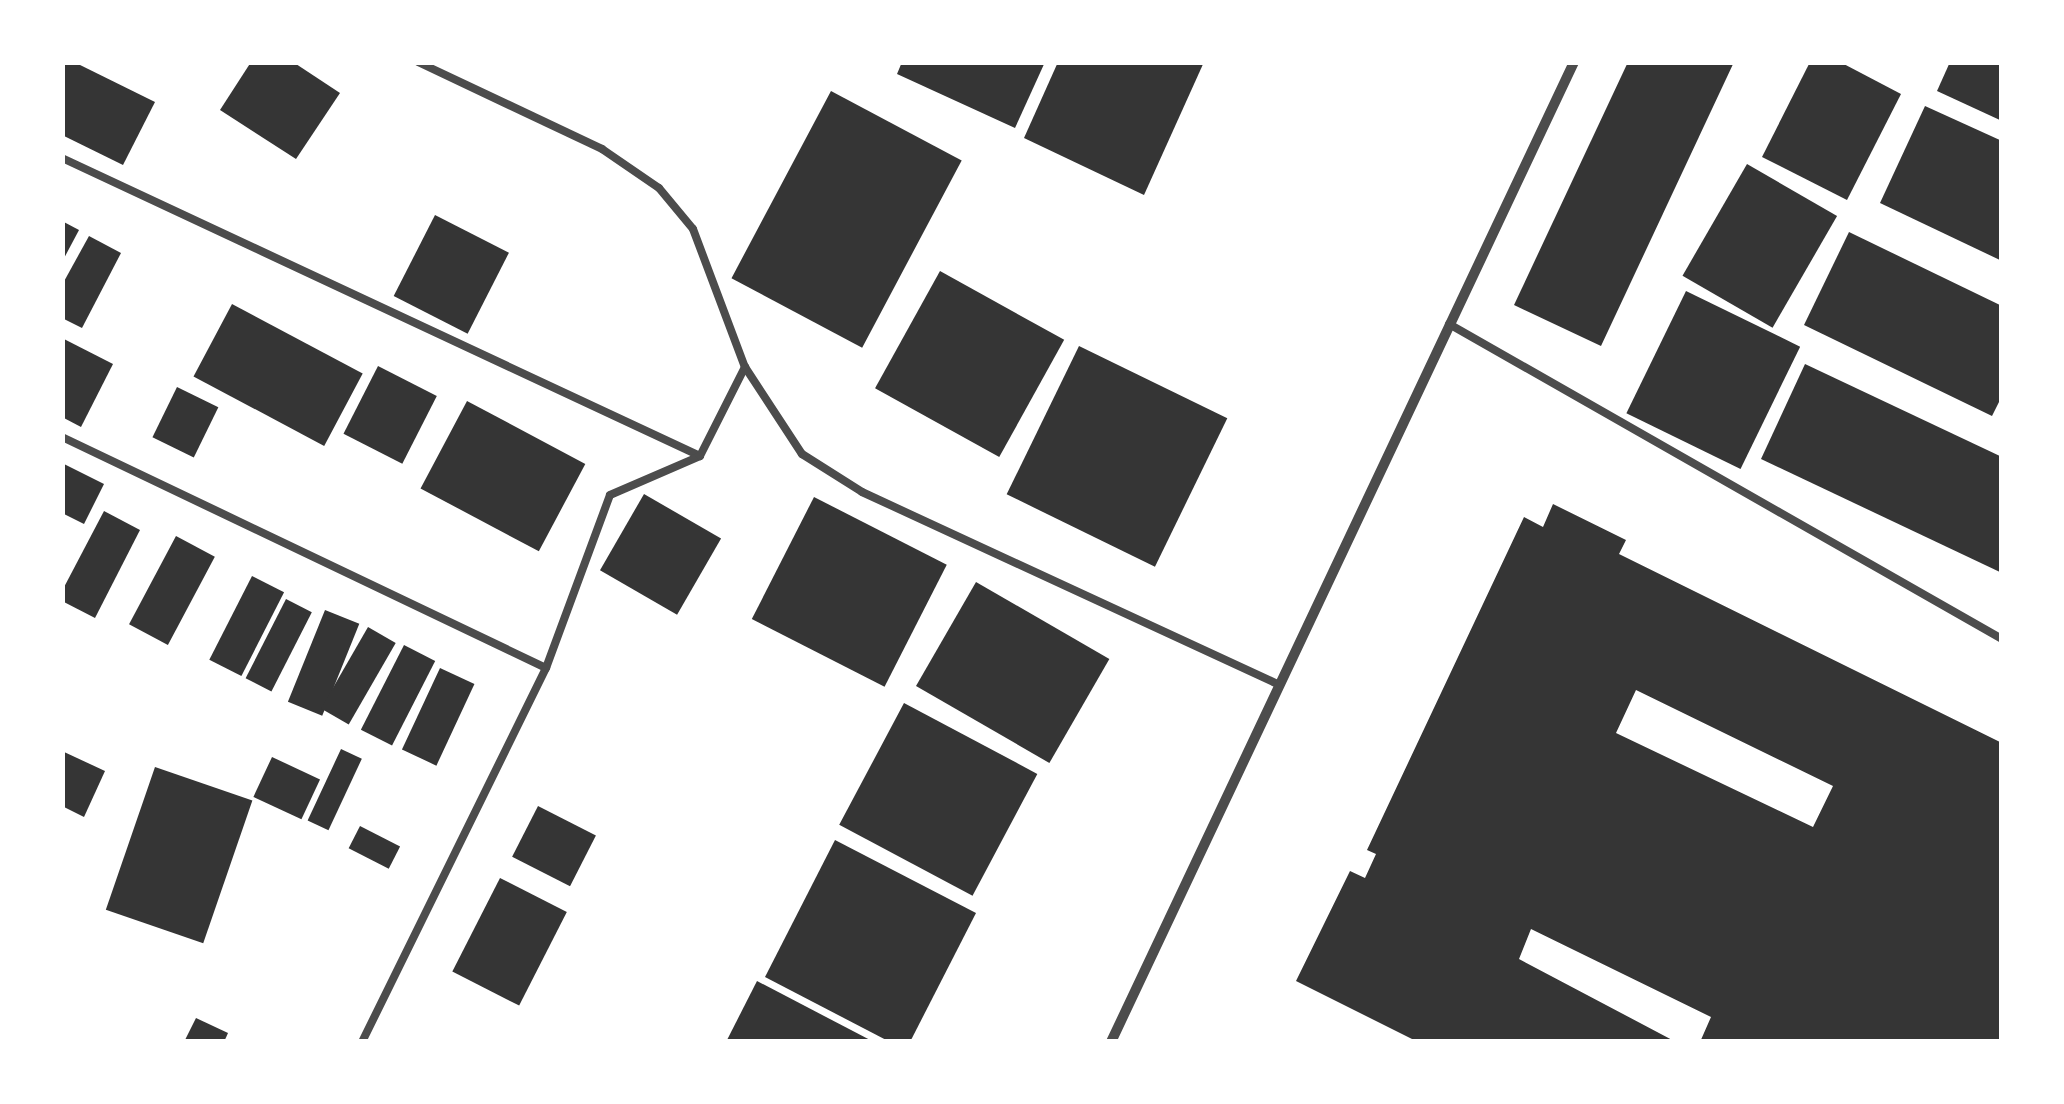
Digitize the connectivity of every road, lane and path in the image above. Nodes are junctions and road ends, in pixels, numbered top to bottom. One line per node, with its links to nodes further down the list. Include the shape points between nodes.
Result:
1 (418, 62): 5 (lane, via 602,150 659,188 692,229)
2 (1574, 62): 4 (street)
3 (62, 158): 7 (lane)
4 (1448, 323): 8 (lane); 10 (street)
5 (745, 367): 7 (lane); 10 (lane, via 802,454 862,492)
6 (62, 437): 9 (lane)
7 (700, 456): 9 (lane, via 610,495)
8 (2002, 638)
9 (546, 668): 11 (lane)
10 (1278, 684): 12 (street)
11 (362, 1042)
12 (1111, 1042)

